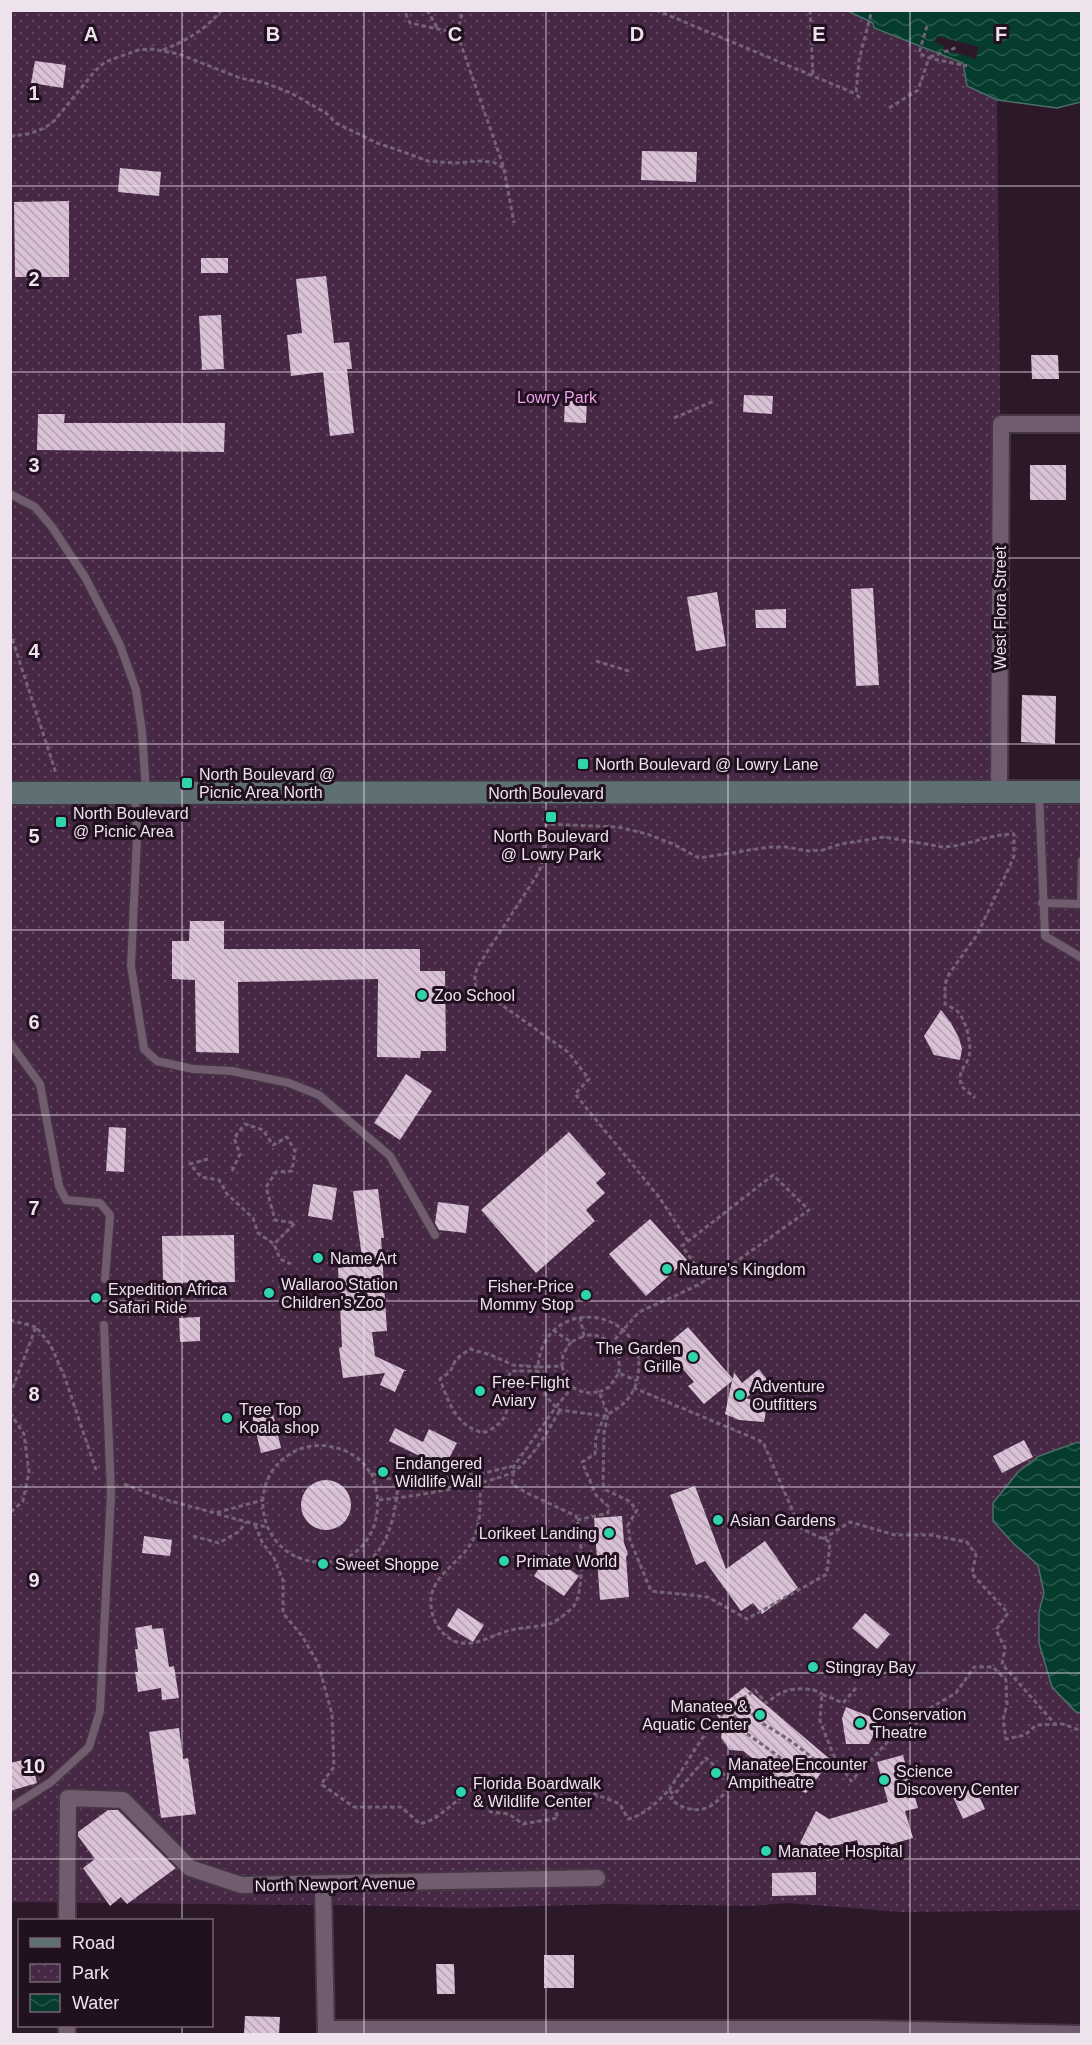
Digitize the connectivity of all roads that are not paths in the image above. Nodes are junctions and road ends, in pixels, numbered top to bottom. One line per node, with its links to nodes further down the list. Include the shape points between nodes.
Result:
1 (1082, 424): 7 (street, West Flora Street, via 1001,424)
2 (10, 494): 6 (lane, via 35,507 52,527 85,577 120,645 136,690 142,730)
3 (1039, 792): 4 (street, North Boulevard); 7 (street, North Boulevard); 9 (lane)
4 (1082, 792)
5 (10, 793): 6 (street, North Boulevard)
6 (140, 793): 7 (street, North Boulevard); 13 (lane, via 131,966 144,1049 157,1060 288,1083 319,1095 390,1156)
7 (999, 793)
8 (1082, 861): 10 (lane)
9 (1042, 903): 10 (lane); 11 (lane, via 1045,936)
10 (1081, 904)
11 (1082, 958)
12 (10, 1043): 14 (lane, via 40,1084 59,1186 66,1200 100,1203 110,1215)
13 (435, 1235)
14 (105, 1279)
15 (104, 1325): 16 (lane, via 111,1493 100,1711 89,1747 51,1782)
16 (10, 1808)
17 (597, 1878): 18 (street, North Newport Avenue)
18 (323, 1884): 19 (street, North Newport Avenue, via 241,1886 190,1868 123,1800 68,1798); 20 (street)
19 (67, 1919)
20 (326, 2032): 21 (street)
21 (871, 2032): 22 (street)
22 (1082, 2034)

